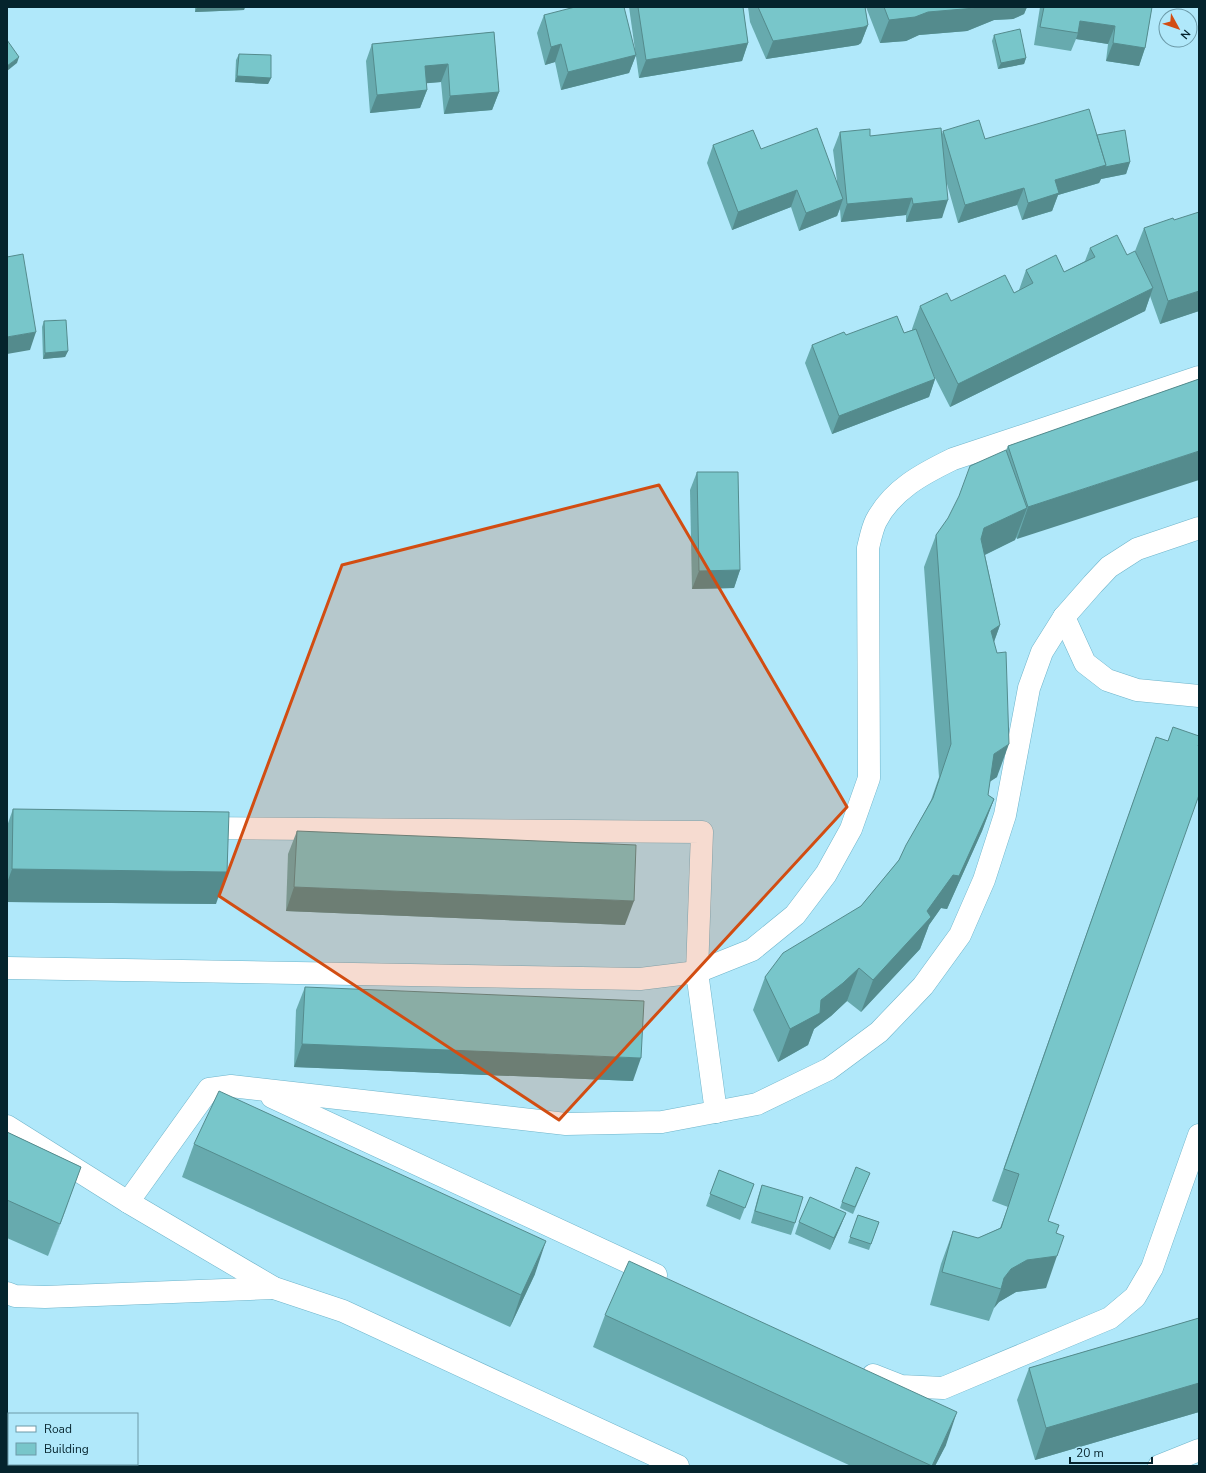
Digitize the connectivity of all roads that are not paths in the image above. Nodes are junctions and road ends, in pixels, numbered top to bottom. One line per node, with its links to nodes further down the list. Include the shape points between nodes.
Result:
1 (1199, 377): 9 (street, via 952,459 922,475 895,494 876,522 868,548 869,778 851,830 826,874 795,915 752,950)
2 (1199, 528): 3 (street)
3 (1175, 536): 4 (street); 5 (street, via 1137,549 1109,567)
4 (1199, 538)
5 (1064, 617): 6 (street, via 1085,663 1106,680 1137,690); 11 (street, via 1042,652 1029,688 1005,815 984,880 960,936 922,986 879,1032 829,1069 757,1104)
6 (1199, 696)
7 (175, 828): 9 (street, via 702,832)
8 (7, 968): 9 (street, via 640,979)
9 (697, 972): 11 (street)
10 (256, 1089): 11 (street, via 566,1124 662,1122); 14 (street, via 231,1086 210,1089); 15 (street)
11 (716, 1112)
12 (7, 1126): 14 (street)
13 (1199, 1135): 18 (street, via 1152,1268 1135,1297 1110,1318 943,1388 900,1386)
14 (128, 1202): 16 (street)
15 (675, 1284)
16 (274, 1288): 17 (street, via 45,1297 15,1296); 20 (street, via 343,1311)
17 (7, 1293)
18 (855, 1367)
19 (1199, 1450): 21 (street)
20 (678, 1466)
21 (1159, 1466)

